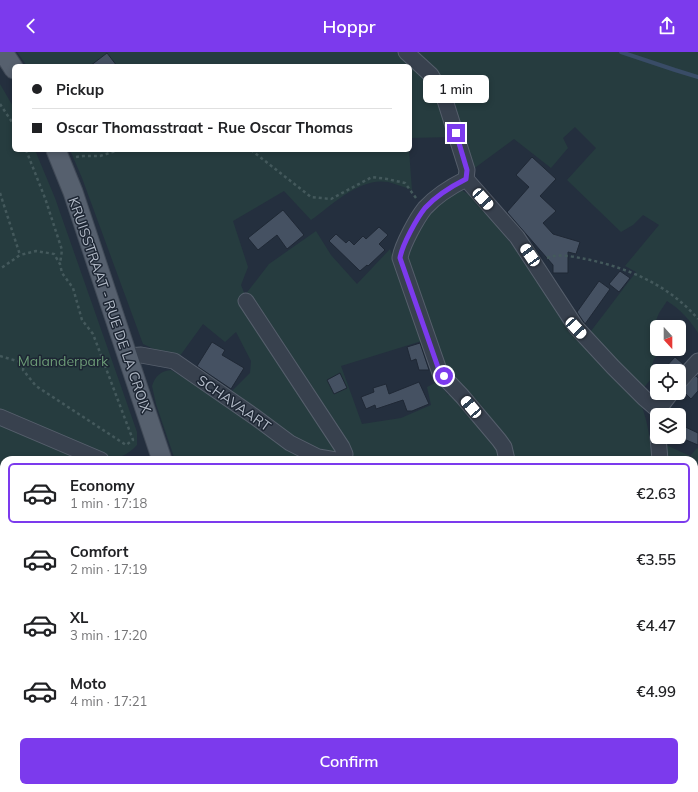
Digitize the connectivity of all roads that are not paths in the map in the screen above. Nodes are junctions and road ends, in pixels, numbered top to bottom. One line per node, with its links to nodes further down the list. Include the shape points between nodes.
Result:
1 (2, 52): 3 (main road)
2 (406, 52): 5 (street, via 431,75 444,97 467,170)
3 (12, 66)
4 (58, 155): 7 (main road, KRUISSTRAAT - RUE DE LA CROIX)
5 (466, 179): 10 (street, via 517,237 576,328); 17 (street, via 445,191 425,208 406,240 400,258 440,373 499,440)
6 (246, 301): 16 (street, via 342,448)
7 (128, 356): 14 (main road, KRUISSTRAAT - RUE DE LA CROIX); 15 (street, SCHAVAART, via 141,355 174,361 290,443)
8 (698, 361): 9 (street)
9 (686, 374)
10 (654, 408)
11 (0, 417): 13 (street)
12 (659, 444): 18 (street)
13 (92, 456)
14 (161, 456)
15 (316, 456)
16 (345, 456)
17 (506, 456)
18 (660, 456)

